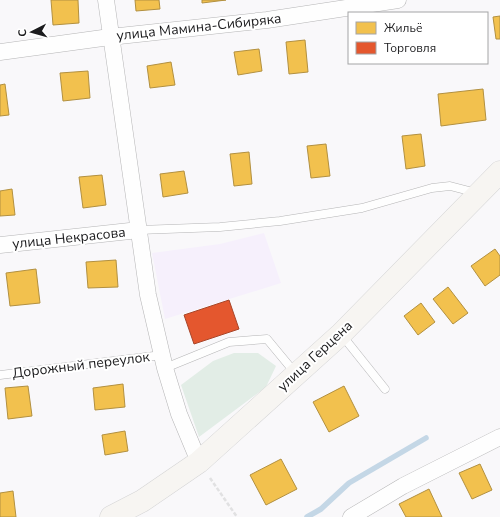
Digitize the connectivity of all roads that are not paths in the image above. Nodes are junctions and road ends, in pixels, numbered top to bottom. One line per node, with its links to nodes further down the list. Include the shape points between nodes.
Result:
1 (106, 0): 3 (street)
2 (398, 0): 3 (street, улица Мамина-Сибиряка, via 267,20)
3 (110, 37): 4 (street, улица Мамина-Сибиряка); 7 (street)
4 (0, 52)
5 (500, 172): 6 (main road, улица Герцена)
6 (478, 193): 7 (lane, via 450,186 438,187 362,208 280,221); 9 (main road, улица Герцена)
7 (139, 230): 8 (street, улица Некрасова); 10 (street, via 148,295)
8 (0, 245)
9 (341, 334): 11 (main road, улица Герцена); 13 (lane)
10 (163, 362): 11 (lane, Дорожный переулок, via 229,342 267,339); 12 (lane, Дорожный переулок); 15 (street, via 179,414)
11 (296, 374): 15 (main road, улица Герцена)
12 (0, 375)
13 (385, 389)
14 (500, 437): 17 (street, via 403,486)
15 (198, 462): 16 (main road, улица Герцена, via 142,501)
16 (111, 517)
17 (351, 517)

